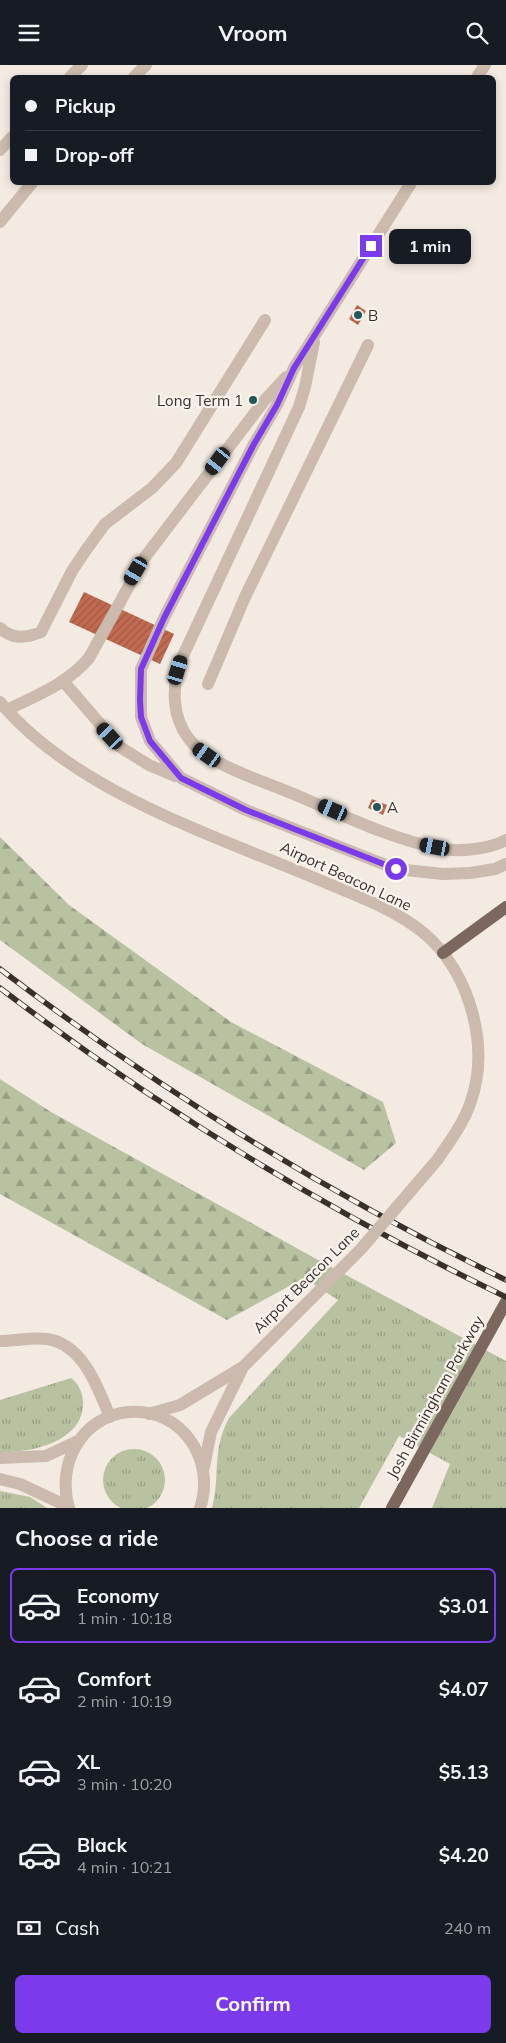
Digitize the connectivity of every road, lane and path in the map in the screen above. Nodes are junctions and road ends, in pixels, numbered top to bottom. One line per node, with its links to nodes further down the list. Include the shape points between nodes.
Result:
1 (82, 65): 3 (street)
2 (146, 65): 4 (street)
3 (72, 75)
4 (136, 75)
5 (10, 139): 6 (street)
6 (0, 150)
7 (30, 185): 9 (street)
8 (410, 185): 11 (street)
9 (0, 222)
10 (265, 320): 14 (street, via 176,463 152,489 105,524 86,550 41,633 24,638 5,633)
11 (314, 336): 13 (street); 19 (street, via 306,387 299,407 174,680 176,709 181,724 189,739 216,761 366,825 445,849 477,848)
12 (368, 345): 16 (street, via 245,597)
13 (294, 368): 15 (street, via 264,401 150,550 119,600 95,649 80,668); 18 (street, via 164,618 141,669 141,717 150,741)
14 (0, 628)
15 (63, 681): 17 (street, via 50,690); 18 (street, via 120,747 148,765)
16 (208, 684)
17 (3, 706): 22 (street, Airport Beacon Lane, via 56,753 105,785 146,807 390,911 423,933)
18 (181, 778): 20 (street, via 246,810 396,869 443,874 470,873)
19 (506, 840)
20 (506, 865)
21 (506, 907): 22 (main road)
22 (444, 953): 25 (street, Airport Beacon Lane, bridge, via 464,988 472,1012 478,1069 471,1103 460,1127 438,1159 361,1249)
23 (506, 1302): 34 (main road, Josh Birmingham Parkway)
24 (0, 1341): 27 (street, via 48,1339 70,1349 92,1373)
25 (243, 1367): 26 (street, Airport Beacon Lane, via 180,1405); 30 (street, Airport Beacon Lane, via 211,1432)
26 (149, 1414): 27 (street, via 129,1412); 30 (street, via 168,1420 185,1433 197,1449)
27 (110, 1417): 28 (street, via 92,1427)
28 (78, 1441): 29 (street, via 46,1456); 32 (street, via 66,1472)
29 (0, 1458)
30 (204, 1468): 33 (street, via 205,1489)
31 (0, 1479): 32 (street, via 20,1484)
32 (69, 1507)
33 (200, 1508)
34 (392, 1508)

